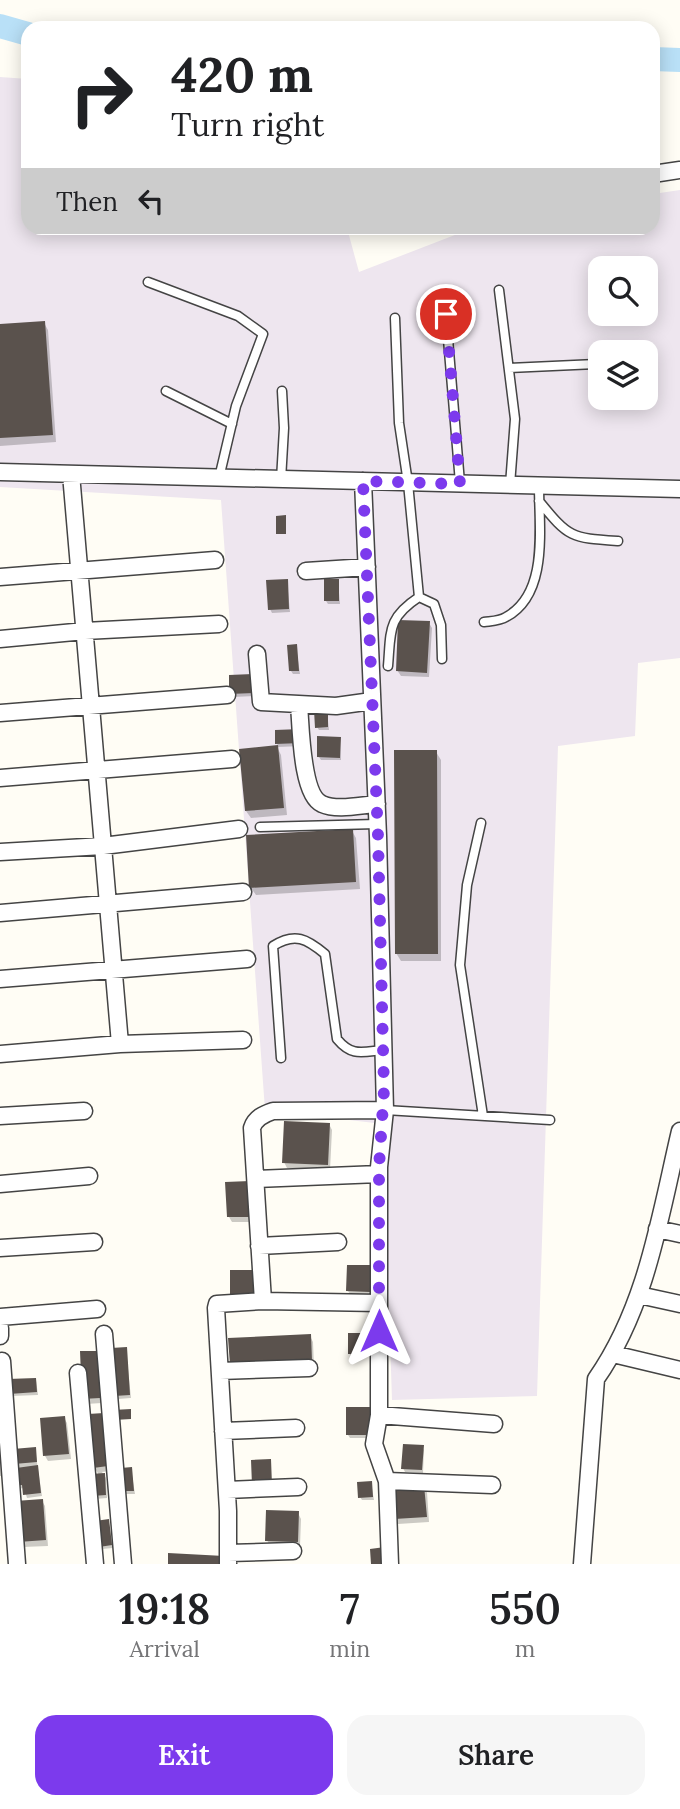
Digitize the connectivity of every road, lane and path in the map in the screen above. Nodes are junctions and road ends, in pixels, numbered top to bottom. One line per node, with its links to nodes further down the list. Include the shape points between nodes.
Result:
1 (680, 170): 2 (street)
2 (660, 173)
3 (148, 282): 11 (lane, via 238,316 263,334)
4 (499, 290): 8 (lane)
5 (444, 291): 18 (lane)
6 (395, 318): 17 (lane, via 399,423)
7 (588, 364): 8 (lane)
8 (509, 368): 19 (lane, via 515,419)
9 (166, 391): 11 (lane)
10 (282, 391): 15 (lane)
11 (232, 424): 14 (lane)
12 (0, 472): 13 (street)
13 (71, 474): 14 (street); 25 (street)
14 (219, 478): 15 (street)
15 (281, 480): 16 (street)
16 (363, 481): 17 (street); 24 (street)
17 (408, 483): 18 (street); 28 (lane)
18 (460, 484): 19 (street)
19 (510, 485): 21 (street)
20 (680, 489): 21 (street)
21 (539, 493): 22 (lane, via 560,528 581,538); 29 (lane, via 537,572 531,593 504,618)
22 (618, 541)
23 (215, 560): 25 (street)
24 (367, 567): 26 (street); 37 (street)
25 (80, 571): 27 (street); 31 (street)
26 (306, 571)
27 (0, 577)
28 (419, 597): 34 (lane, via 434,604 441,625); 35 (lane, via 392,622)
29 (484, 622)
30 (219, 624): 31 (street)
31 (85, 631): 32 (street); 38 (street)
32 (0, 639)
33 (257, 654): 39 (street, via 261,702)
34 (442, 659)
35 (388, 666)
36 (227, 695): 38 (street)
37 (372, 701): 39 (street); 44 (street)
38 (91, 705): 40 (street); 42 (street)
39 (299, 705): 44 (street, via 311,793 320,804 335,807)
40 (0, 713)
41 (232, 759): 42 (street)
42 (97, 769): 43 (street); 49 (street)
43 (0, 778)
44 (377, 804): 46 (street)
45 (481, 823): 65 (lane, via 467,885 460,965)
46 (377, 824): 47 (lane); 59 (street)
47 (260, 827)
48 (239, 829): 49 (street)
49 (103, 846): 50 (street); 52 (street)
50 (0, 852)
51 (243, 892): 52 (street)
52 (108, 905): 53 (street); 55 (street)
53 (0, 913)
54 (247, 959): 55 (street)
55 (114, 970): 56 (street); 58 (street)
56 (0, 979)
57 (243, 1040): 58 (street)
58 (120, 1044): 60 (street)
59 (383, 1050): 61 (lane, via 345,1049 337,1039 325,954 307,940 285,938 273,946); 62 (street)
60 (0, 1054)
61 (281, 1058)
62 (385, 1110): 65 (lane); 69 (street); 71 (street, via 267,1113 253,1128)
63 (84, 1111): 64 (street)
64 (0, 1116)
65 (483, 1116): 66 (lane)
66 (551, 1120)
67 (680, 1131): 68 (street)
68 (676, 1163): 73 (street)
69 (379, 1174): 71 (street); 81 (street)
70 (89, 1176): 72 (street)
71 (256, 1179): 77 (street)
72 (0, 1184)
73 (657, 1229): 74 (street); 79 (street)
74 (680, 1234)
75 (94, 1242): 78 (street)
76 (338, 1242): 77 (street)
77 (259, 1246): 80 (street)
78 (0, 1248)
79 (639, 1295): 82 (street); 88 (street)
80 (262, 1301): 81 (street); 92 (street, via 217,1304)
81 (379, 1303): 94 (street)
82 (680, 1304)
83 (97, 1309): 84 (street)
84 (0, 1317)
85 (0, 1328): 87 (street)
86 (104, 1334): 106 (street)
87 (0, 1336)
88 (613, 1354): 91 (street); 108 (street, via 596,1379)
89 (2, 1361): 104 (street)
90 (309, 1368): 92 (street)
91 (680, 1370)
92 (220, 1371): 97 (street)
93 (78, 1373): 105 (street)
94 (379, 1415): 95 (street); 98 (street, via 374,1444)
95 (494, 1424)
96 (296, 1427): 97 (street)
97 (223, 1431): 101 (street)
98 (387, 1480): 99 (street); 107 (street)
99 (492, 1485)
100 (298, 1487): 101 (street)
101 (227, 1490): 103 (street)
102 (293, 1551): 103 (street)
103 (228, 1559)
104 (17, 1564)
105 (95, 1564)
106 (123, 1564)
107 (390, 1564)
108 (582, 1564)

